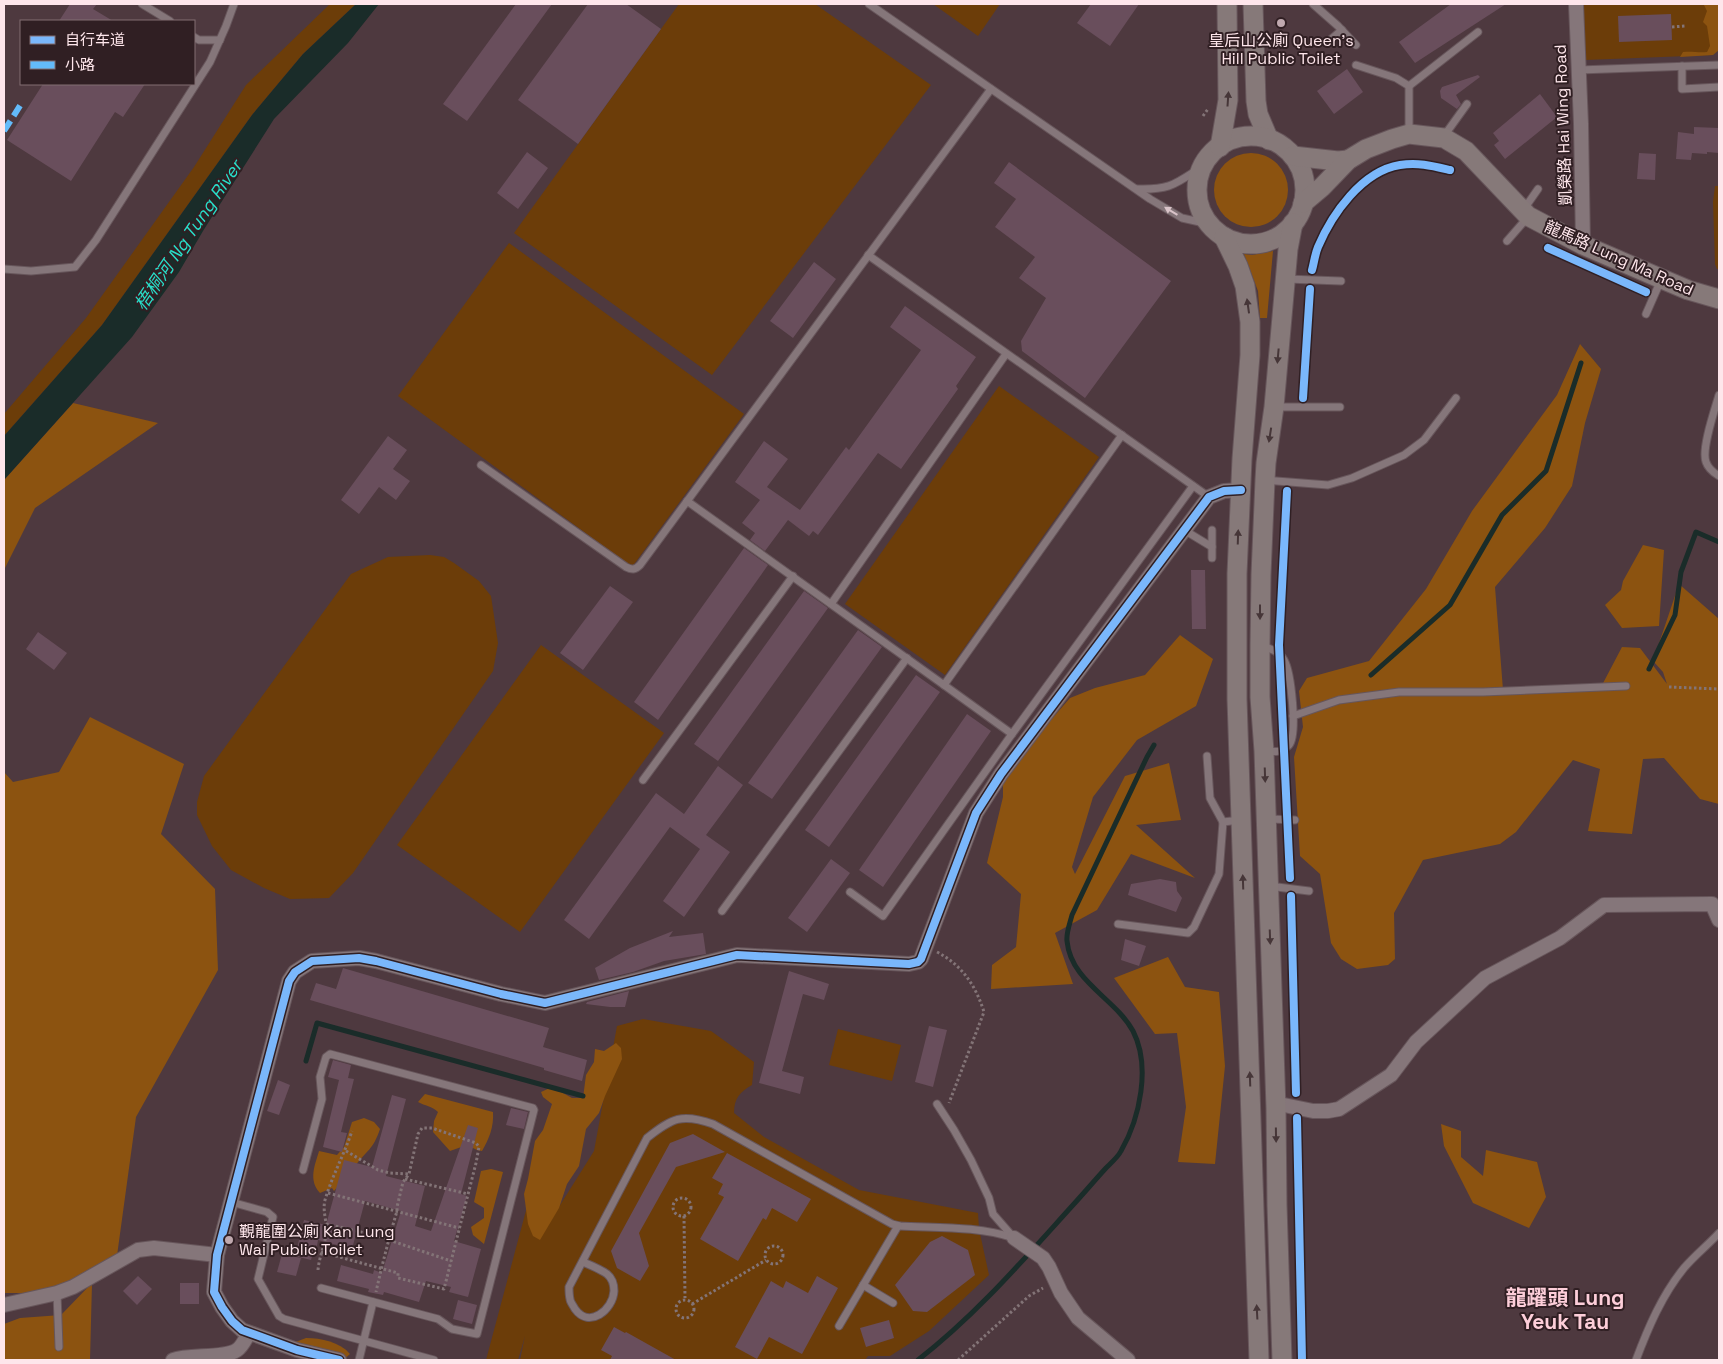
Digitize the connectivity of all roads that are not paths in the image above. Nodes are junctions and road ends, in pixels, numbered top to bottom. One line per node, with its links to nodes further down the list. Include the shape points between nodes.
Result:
1 (142, 4): 8 (lane)
2 (234, 4): 12 (lane)
3 (869, 4): 21 (lane)
4 (1227, 4): 26 (main road, one-way to 4, via 1228,100)
5 (1253, 4): 25 (main road, via 1256,100)
6 (1313, 4): 9 (lane)
7 (1576, 4): 18 (street, 凱榮路 Hai Wing Road)
8 (168, 20)
9 (1342, 30): 13 (lane); 14 (lane)
10 (1478, 32): 19 (lane)
11 (195, 38): 12 (lane)
12 (220, 40): 40 (lane, via 210,62 96,240 75,267 31,271)
13 (1329, 41)
14 (1356, 45)
15 (1719, 64): 17 (lane)
16 (1356, 65): 19 (lane, via 1396,78)
17 (1682, 66): 18 (lane); 20 (lane, via 1682,89)
18 (1579, 70): 38 (street, 凱榮路 Hai Wing Road)
19 (1409, 86): 23 (lane)
20 (1719, 87)
21 (990, 89): 30 (lane); 39 (lane)
22 (1467, 104): 24 (lane)
23 (1409, 134): 24 (main road, 龍馬路 Lung Ma Road); 28 (main road, 龍馬路 Lung Ma Road, via 1366,149)
24 (1444, 138): 33 (main road, 龍馬路 Lung Ma Road, via 1466,151)
25 (1269, 140): 26 (main road, via 1243,137); 27 (main road)
26 (1220, 147): 29 (main road)
27 (1292, 156): 28 (main road); 32 (main road, via 1303,180)
28 (1348, 160): 32 (main road, 龍馬路 Lung Ma Road)
29 (1203, 166): 30 (lane, via 1170,187); 35 (main road, via 1197,197)
30 (1136, 189): 35 (lane, one-way to 30, via 1182,218)
31 (1538, 189): 33 (lane)
32 (1303, 203): 34 (main road)
33 (1525, 214): 37 (lane); 38 (main road, 龍馬路 Lung Ma Road)
34 (1293, 223): 36 (main road, via 1280,235 1264,242 1245,244); 41 (main road)
35 (1208, 224): 36 (main road)
36 (1224, 237): 56 (main road, one-way to 36, via 1250,322 1245,286)
37 (1507, 241)
38 (1583, 245): 42 (main road, 龍馬路 Lung Ma Road)
39 (868, 255): 46 (lane); 58 (lane)
40 (4, 269)
41 (1285, 279): 43 (lane); 49 (main road, one-way to 49)
42 (1662, 280): 44 (main road, 龍馬路 Lung Ma Road); 45 (lane)
43 (1341, 281)
44 (1719, 299)
45 (1646, 314)
46 (1006, 354): 51 (lane); 64 (lane)
47 (1719, 395): 53 (lane, via 1705,461)
48 (1456, 398): 54 (lane, via 1424,440 1404,455 1352,478 1328,485)
49 (1274, 407): 50 (lane); 54 (main road, one-way to 54)
50 (1340, 407)
51 (1122, 435): 55 (lane); 67 (lane)
52 (480, 465): 58 (lane, via 631,570 640,566)
53 (1719, 476)
54 (1265, 480): 65 (main road, one-way to 65)
55 (1193, 486): 57 (lane); 70 (lane)
56 (1240, 490): 57 (street, via 1224,491); 76 (main road, one-way to 56)
57 (1209, 497): 59 (street)
58 (687, 501): 63 (lane)
59 (1184, 530): 61 (lane); 86 (street, via 1001,774 976,813 922,959 918,962 737,956 545,1003 376,961 359,958 312,961 295,972 289,982)
60 (1212, 530): 61 (lane)
61 (1212, 548): 62 (lane)
62 (1212, 558)
63 (793, 576): 64 (lane); 73 (lane)
64 (831, 604): 66 (lane)
65 (1260, 645): 69 (lane, via 1278,652 1285,660); 71 (main road)
66 (907, 658): 67 (lane); 80 (lane)
67 (944, 685): 70 (lane)
68 (1626, 686): 69 (lane, via 1399,692 1338,700)
69 (1293, 716): 71 (lane, via 1291,744 1278,752)
70 (1012, 734): 79 (lane, via 883,916)
71 (1264, 751): 74 (main road, one-way to 74)
72 (1207, 756): 76 (lane, via 1210,798)
73 (644, 780)
74 (1266, 819): 75 (lane); 77 (main road)
75 (1295, 820)
76 (1232, 821): 82 (lane, via 1219,874 1188,934); 107 (main road, one-way to 76)
77 (1268, 886): 78 (lane); 84 (main road, one-way to 84)
78 (1308, 891)
79 (850, 892)
80 (722, 911)
81 (1719, 920): 84 (street, via 1712,904 1604,906 1560,938 1485,978 1416,1042 1391,1075 1340,1109 1313,1110 1284,1105)
82 (1118, 924)
83 (937, 1104): 89 (lane, via 971,1160 994,1214)
84 (1276, 1108): 108 (main road, one-way to 108)
85 (303, 1170): 95 (lane, via 322,1099 320,1077 328,1054 533,1108 477,1334 452,1329 438,1319)
86 (231, 1202): 90 (street); 100 (lane, via 268,1212 273,1217 258,1279 279,1316)
87 (898, 1226): 89 (lane, via 979,1229); 91 (lane, via 712,1124 695,1117 681,1118 663,1125 647,1138); 92 (lane)
88 (1719, 1233): 109 (lane, via 1683,1269 1669,1289)
89 (1014, 1238): 106 (street, via 1043,1258 1051,1282 1078,1318)
90 (217, 1255): 94 (street, via 154,1248 138,1250); 99 (street, via 214,1292 232,1321)
91 (583, 1262): 91 (lane, via 607,1274 612,1281 613,1300 597,1317 586,1318 570,1301 569,1287)
92 (863, 1285): 96 (lane); 98 (lane)
93 (321, 1288): 95 (lane)
94 (57, 1293): 97 (street); 101 (lane)
95 (373, 1302): 100 (lane)
96 (893, 1303)
97 (4, 1305)
98 (839, 1326)
99 (249, 1333): 102 (street, via 238,1349 230,1353); 103 (street)
100 (364, 1340): 104 (lane); 105 (lane)
101 (59, 1347)
102 (173, 1360)
103 (339, 1360)
104 (359, 1360)
105 (434, 1360)
106 (1128, 1360)
107 (1259, 1360)
108 (1282, 1360)
109 (1636, 1360)

